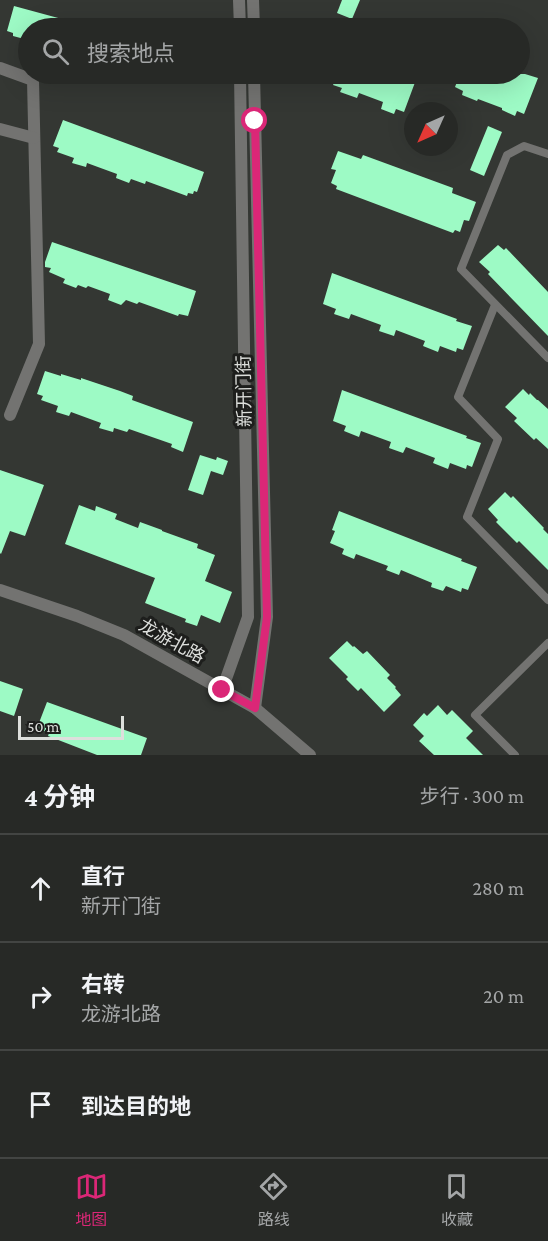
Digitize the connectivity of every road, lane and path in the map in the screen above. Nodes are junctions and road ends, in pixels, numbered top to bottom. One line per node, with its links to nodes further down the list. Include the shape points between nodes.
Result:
1 (239, 0): 3 (street)
2 (253, 0): 4 (street)
3 (240, 18)
4 (254, 18)
5 (0, 68): 6 (street)
6 (18, 75)
7 (33, 84): 11 (street)
8 (240, 84): 19 (street, 新开门街, via 248,617)
9 (254, 84): 20 (street, 新开门街, via 267,617)
10 (0, 129): 11 (street)
11 (34, 138): 15 (street, via 39,344)
12 (548, 154): 13 (lane, via 524,146 507,155 461,269)
13 (495, 305): 14 (lane); 17 (lane, via 458,397 498,439 467,518)
14 (548, 358)
15 (10, 415)
16 (0, 590): 19 (street, 龙游北路, via 124,635)
17 (548, 600)
18 (548, 643): 22 (lane, via 475,715)
19 (222, 690): 20 (street, 龙游北路)
20 (255, 708): 21 (street, 龙游北路)
21 (310, 755)
22 (514, 755)

